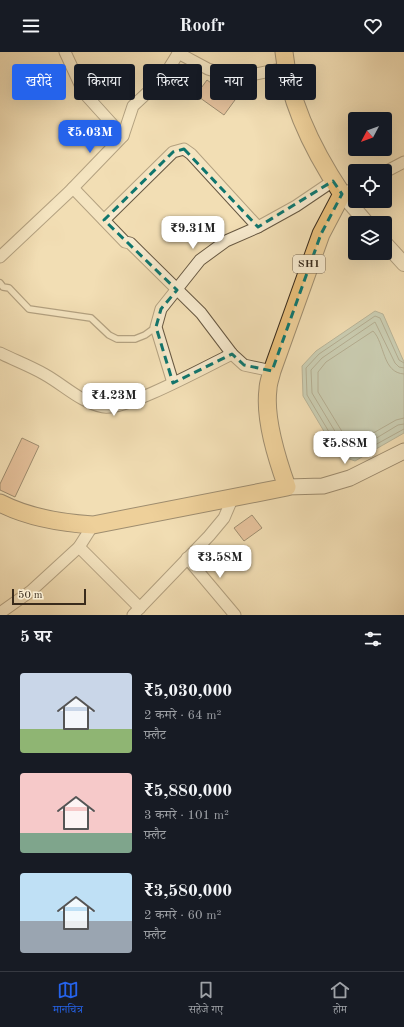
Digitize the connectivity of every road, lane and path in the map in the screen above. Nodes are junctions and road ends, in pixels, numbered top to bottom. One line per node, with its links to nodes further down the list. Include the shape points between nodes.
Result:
1 (65, 52): 4 (street, via 84,93)
2 (179, 53): 3 (street, via 208,69 237,78); 4 (street, via 163,78 133,106)
3 (285, 60): 8 (main road, via 297,108 319,157)
4 (123, 136): 7 (street)
5 (404, 162): 6 (street)
6 (392, 168)
7 (73, 188): 10 (street); 13 (street)
8 (343, 188): 9 (street); 11 (street, via 296,206); 20 (main road, SH1, via 321,234)
9 (362, 216)
10 (104, 220): 11 (street, via 172,152 184,149 192,154); 16 (street)
11 (258, 227): 16 (street, via 226,241 200,260)
12 (392, 251): 14 (street)
13 (0, 257)
14 (404, 264)
15 (0, 283): 17 (lane, via 3,287 9,288 29,309 91,318 117,339 145,335)
16 (177, 290): 17 (street, via 161,309); 19 (street, via 201,313)
17 (156, 327): 21 (street)
18 (0, 353): 21 (street, via 45,375 88,402 104,407 128,402)
19 (232, 354): 20 (street, via 244,365); 21 (street)
20 (272, 370): 23 (main road, SH1, via 268,389 268,411 280,468)
21 (173, 383)
22 (404, 451): 23 (main road, via 350,478 323,486)
23 (288, 487): 24 (main road)
24 (233, 497): 26 (main road); 28 (street, via 224,518)
25 (0, 504): 26 (main road, via 64,523)
26 (93, 525): 27 (street)
27 (79, 547): 29 (street, via 31,591); 30 (street)
28 (187, 558): 30 (street); 31 (street)
29 (2, 609)
30 (136, 611)
31 (235, 615)

